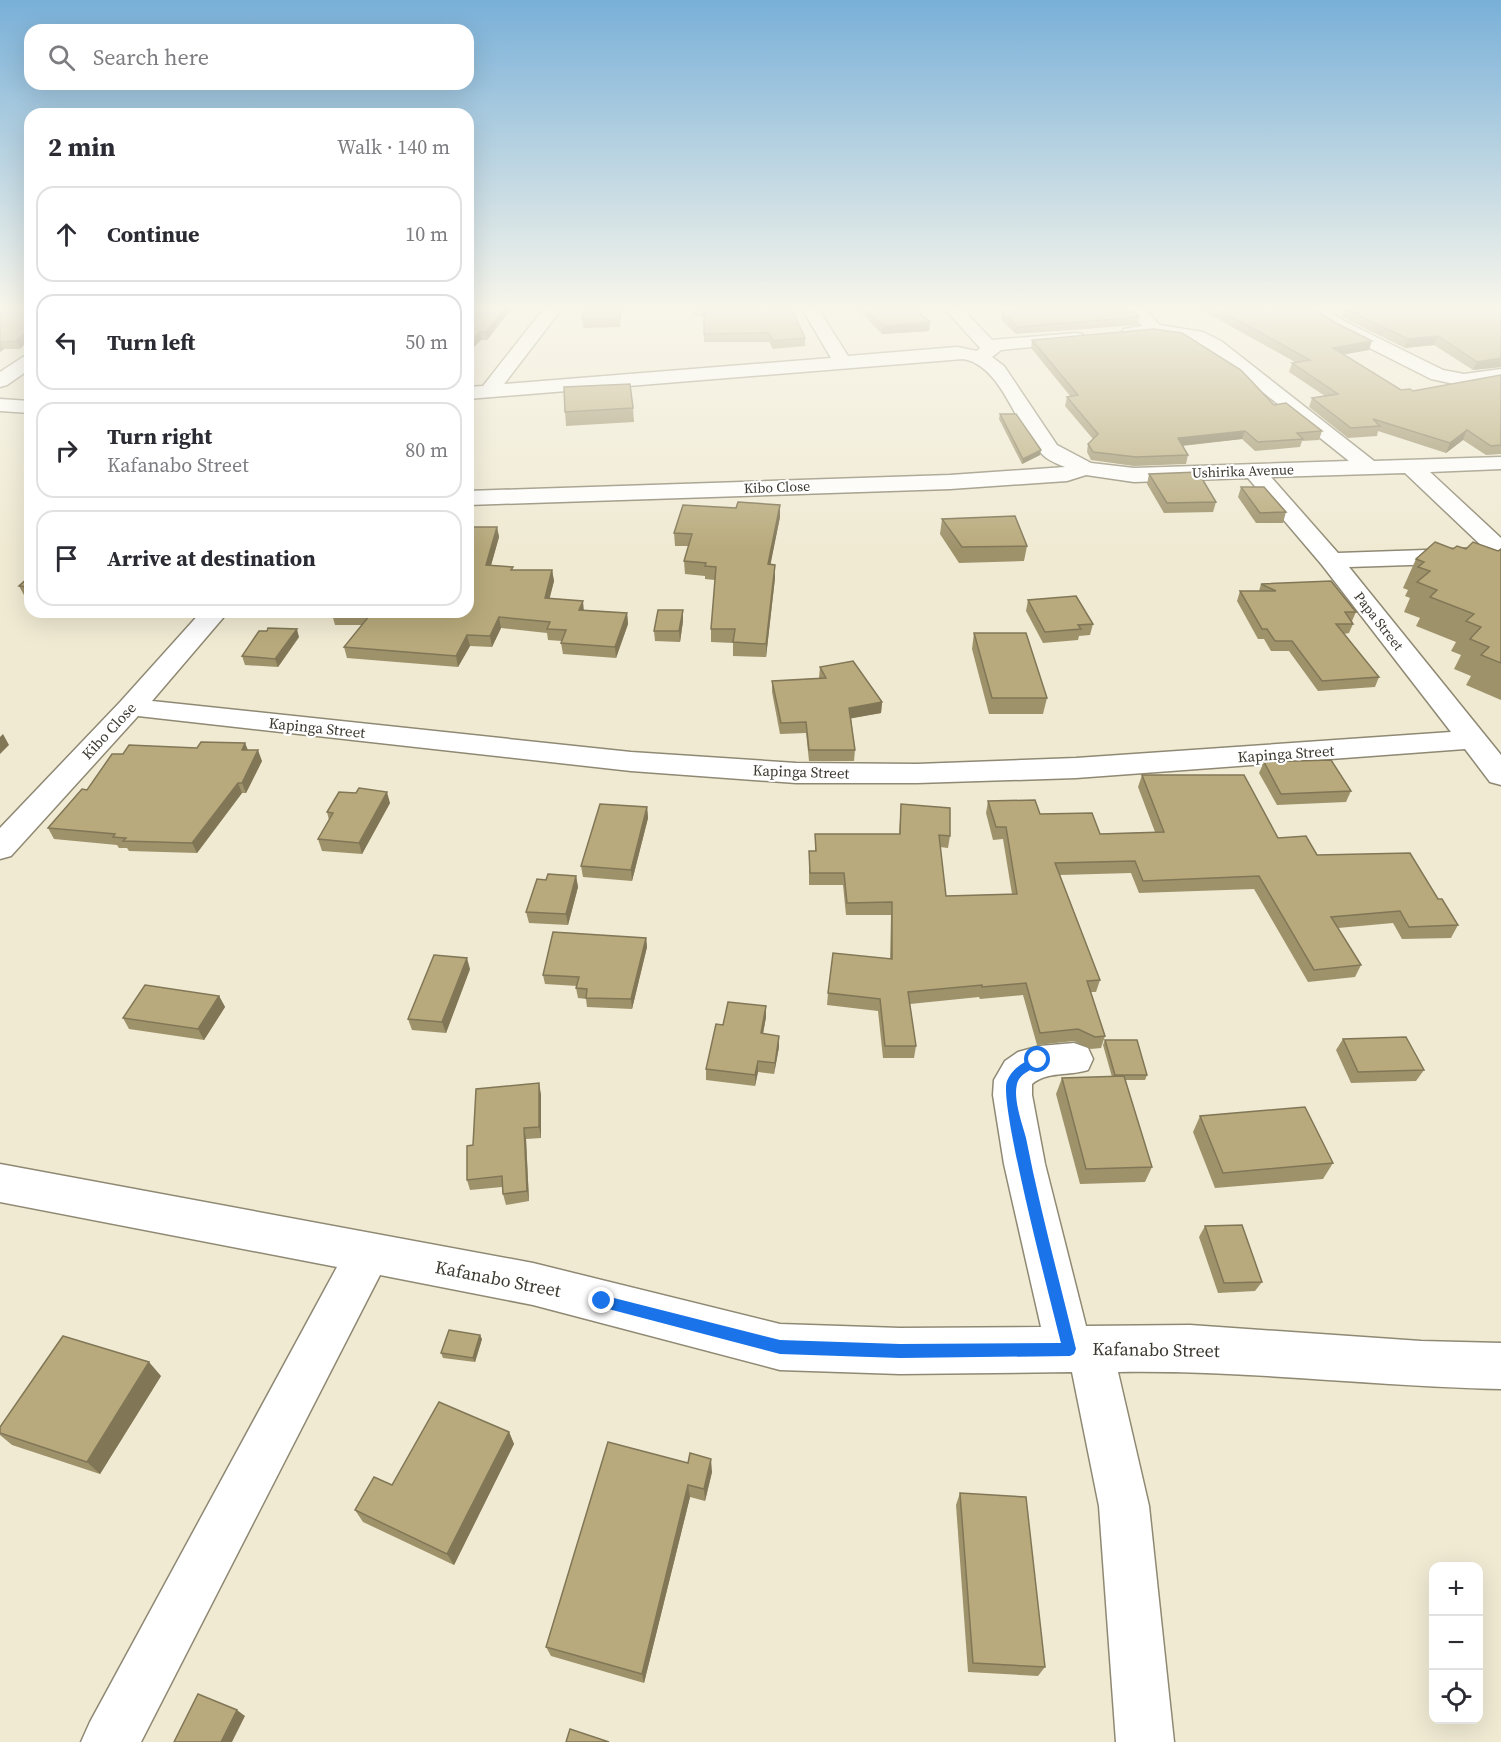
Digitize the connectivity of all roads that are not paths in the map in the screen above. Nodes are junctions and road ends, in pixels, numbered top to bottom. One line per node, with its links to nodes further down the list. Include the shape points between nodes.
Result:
1 (491, 388): 5 (street)
2 (521, 388): 5 (street)
3 (1009, 388): 12 (street, Ushirika Avenue, via 1049,449)
4 (1270, 388): 11 (street)
5 (489, 391): 6 (street)
6 (474, 392)
7 (0, 405): 8 (street)
8 (24, 407)
9 (1501, 463): 10 (street, Ushirika Avenue)
10 (1411, 466): 11 (street, Ushirika Avenue); 15 (street, via 1488,541)
11 (1369, 467): 13 (street, Ushirika Avenue)
12 (1085, 468): 13 (street, Ushirika Avenue, via 1134,475); 14 (street, Kibo Close, via 1067,474 950,482)
13 (1254, 471): 17 (street, Papa Street)
14 (474, 498)
15 (1501, 548)
16 (1501, 555): 17 (street)
17 (1331, 560): 20 (street, Papa Street)
18 (210, 618): 19 (street, Kibo Close)
19 (131, 707): 20 (street, Kapinga Street, via 600,759 836,774 1166,762); 22 (street, Kibo Close)
20 (1472, 738): 21 (street, Papa Street)
21 (1501, 775)
22 (0, 848)
23 (1074, 1059): 26 (street, via 1038,1060 1022,1067 1011,1083 1027,1174)
24 (0, 1183): 25 (street, Kafanabo Street)
25 (368, 1254): 26 (street, Kafanabo Street, via 532,1284 780,1347 900,1351); 28 (street)
26 (1080, 1349): 27 (street, Kafanabo Street, via 1190,1348); 29 (street, via 1124,1506)
27 (1501, 1366)
28 (110, 1742)
29 (1145, 1742)

